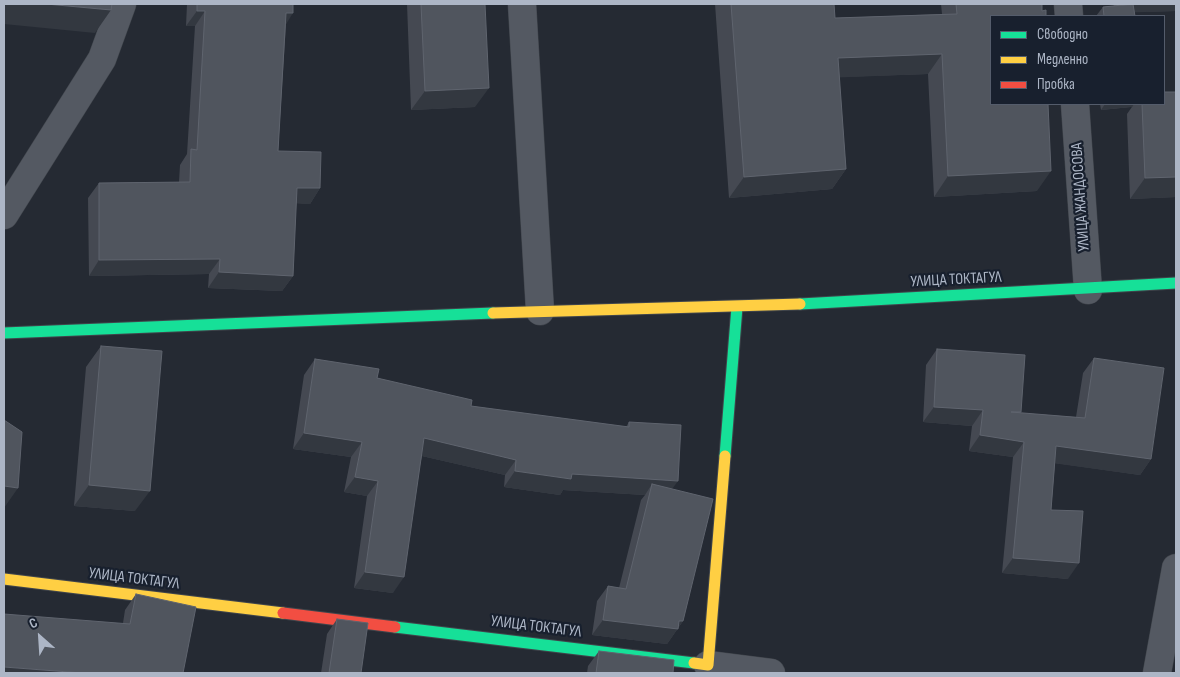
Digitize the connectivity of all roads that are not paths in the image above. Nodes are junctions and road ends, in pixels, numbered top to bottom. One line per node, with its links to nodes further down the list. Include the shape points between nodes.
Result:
1 (122, 4): 4 (street, via 102,59)
2 (522, 4): 8 (street)
3 (1075, 105): 6 (street, УЛИЦА ЖАНДОСОВА)
4 (4, 216)
5 (1176, 283): 6 (street, УЛИЦА ТОКТАГУЛ)
6 (1088, 290): 7 (street, УЛИЦА ТОКТАГУЛ)
7 (737, 307): 8 (street, УЛИЦА ТОКТАГУЛ); 12 (street)
8 (540, 311): 9 (street, УЛИЦА ТОКТАГУЛ)
9 (4, 333)
10 (1176, 568): 14 (street)
11 (4, 579): 12 (street, УЛИЦА ТОКТАГУЛ)
12 (708, 665): 13 (street)
13 (771, 673)
14 (1157, 673)

